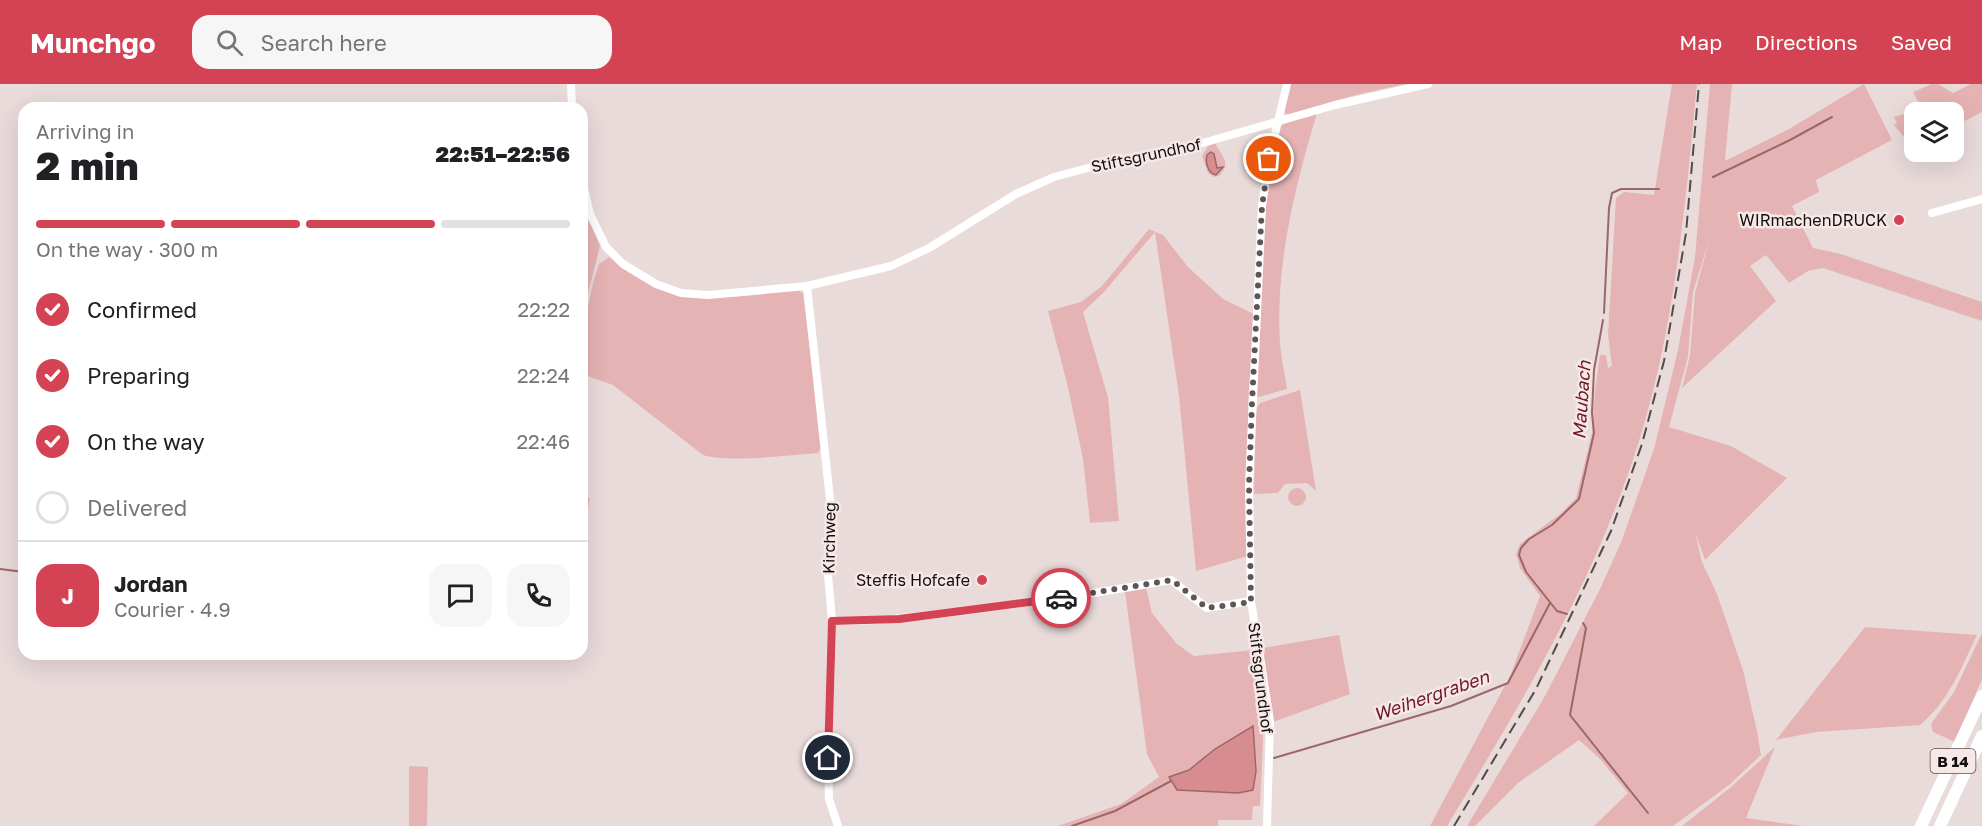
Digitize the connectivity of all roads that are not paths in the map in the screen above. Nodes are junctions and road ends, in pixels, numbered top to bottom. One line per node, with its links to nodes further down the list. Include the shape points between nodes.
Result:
1 (571, 84): 4 (street)
2 (1287, 84): 5 (street)
3 (1428, 84): 5 (street)
4 (572, 102)
5 (1279, 121): 9 (street, Stiftsgrundhof, via 1157,156 1054,177 1016,194 929,248 891,266); 10 (street, Stiftsgrundhof, via 1262,206 1249,485)
6 (1982, 199): 8 (street)
7 (588, 206): 9 (street, Stiftsgrundhof, via 606,247 623,264 656,284 708,295)
8 (1932, 213)
9 (807, 286): 11 (street, Kirchweg, via 832,518 827,563)
10 (1251, 602): 11 (street, Stiftsgrundhof, via 1207,608 1172,580 899,619); 15 (street, Stiftsgrundhof, via 1270,721)
11 (832, 621): 14 (street, Kirchweg, via 829,799)
12 (1982, 696): 16 (highway, B 14)
13 (1982, 736): 17 (highway, B 14)
14 (838, 826)
15 (1267, 826)
16 (1921, 826)
17 (1940, 826)

